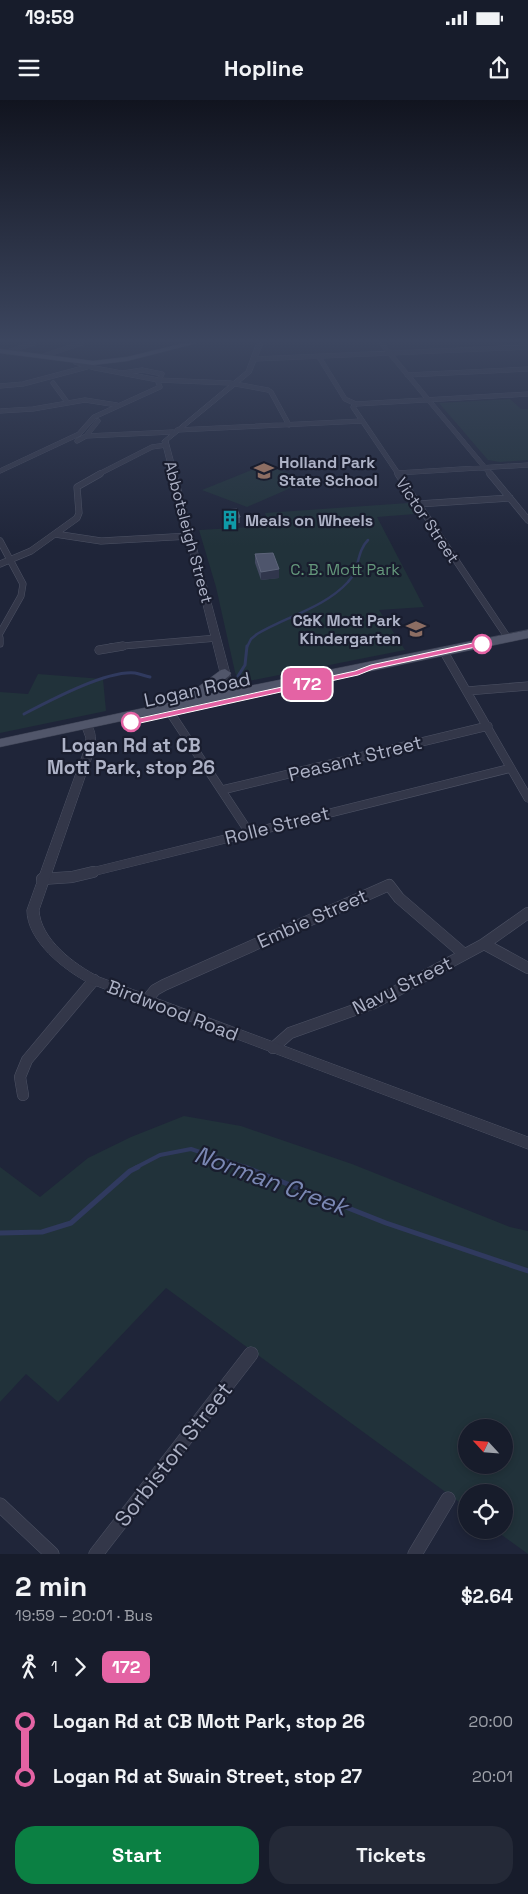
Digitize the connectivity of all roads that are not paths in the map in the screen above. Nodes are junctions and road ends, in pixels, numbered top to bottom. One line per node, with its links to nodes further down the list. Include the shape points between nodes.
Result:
1 (107, 411): 14 (street, via 94,417 80,434)
2 (115, 411): 10 (street, via 99,419)
3 (200, 411): 9 (street, Abbotsleigh Street)
4 (281, 411): 8 (street)
5 (355, 411): 7 (street, Victor Street)
6 (437, 411): 13 (street)
7 (362, 421): 8 (street); 15 (street, Victor Street)
8 (289, 425): 9 (street)
9 (175, 431): 10 (street); 11 (street, Abbotsleigh Street, via 166,438)
10 (86, 436): 16 (street)
11 (166, 445): 20 (street, via 152,447 80,484 77,487 77,518); 21 (street, Abbotsleigh Street)
12 (528, 465): 13 (street)
13 (484, 467): 15 (street); 17 (street)
14 (0, 471)
15 (398, 473): 18 (street, Victor Street)
16 (0, 477)
17 (510, 498): 18 (street); 19 (street)
18 (418, 504): 29 (street, Victor Street)
19 (528, 520)
20 (55, 534): 21 (street, via 108,542); 23 (street)
21 (190, 536): 28 (street, Abbotsleigh Street)
22 (0, 541): 23 (street)
23 (12, 561): 24 (street); 25 (street, via 23,589)
24 (0, 564)
25 (0, 633)
26 (528, 634): 29 (main road, Logan Road)
27 (0, 638): 30 (street)
28 (217, 638): 31 (street); 33 (street, Abbotsleigh Street)
29 (508, 638): 32 (main road, Logan Road)
30 (0, 644)
31 (99, 650)
32 (444, 652): 35 (street); 36 (main road, Logan Road, via 371,667 358,673)
33 (225, 673): 36 (street, Abbotsleigh Street); 37 (main road, via 199,693)
34 (528, 686): 35 (street)
35 (467, 691): 39 (street)
36 (231, 697): 37 (main road, Logan Road); 38 (main road, Logan Road)
37 (195, 701): 40 (main road, Logan Road)
38 (171, 714): 40 (main road, Logan Road); 44 (street)
39 (488, 726): 43 (street); 44 (street, Peasant Street)
40 (87, 728): 41 (main road, Logan Road); 42 (main road, Logan Road); 47 (street, Birdwood Road, via 90,748)
41 (0, 743)
42 (0, 750)
43 (510, 768): 45 (street); 46 (street, Rolle Street)
44 (222, 790): 46 (street, via 244,829)
45 (528, 798)
46 (249, 832): 47 (street, Rolle Street, via 72,878)
47 (42, 879): 52 (street, Birdwood Road, via 33,910 36,926 72,967)
48 (528, 913): 49 (street, Navy Street)
49 (484, 944): 50 (street, Navy Street); 51 (street)
50 (464, 954): 53 (street, Embie Street, via 399,898 389,885 164,985); 54 (street, Navy Street, via 374,1003 290,1033)
51 (528, 968)
52 (94, 980): 53 (street, Birdwood Road); 55 (street, via 27,1060 20,1081)
53 (147, 1000): 54 (street, Birdwood Road)
54 (273, 1048): 56 (street, Birdwood Road)
55 (23, 1095)
56 (528, 1143)
57 (250, 1354): 61 (street, Sorbiston Street)
58 (448, 1499): 62 (street)
59 (0, 1505): 60 (street)
60 (52, 1554)
61 (96, 1554)
62 (415, 1554)

